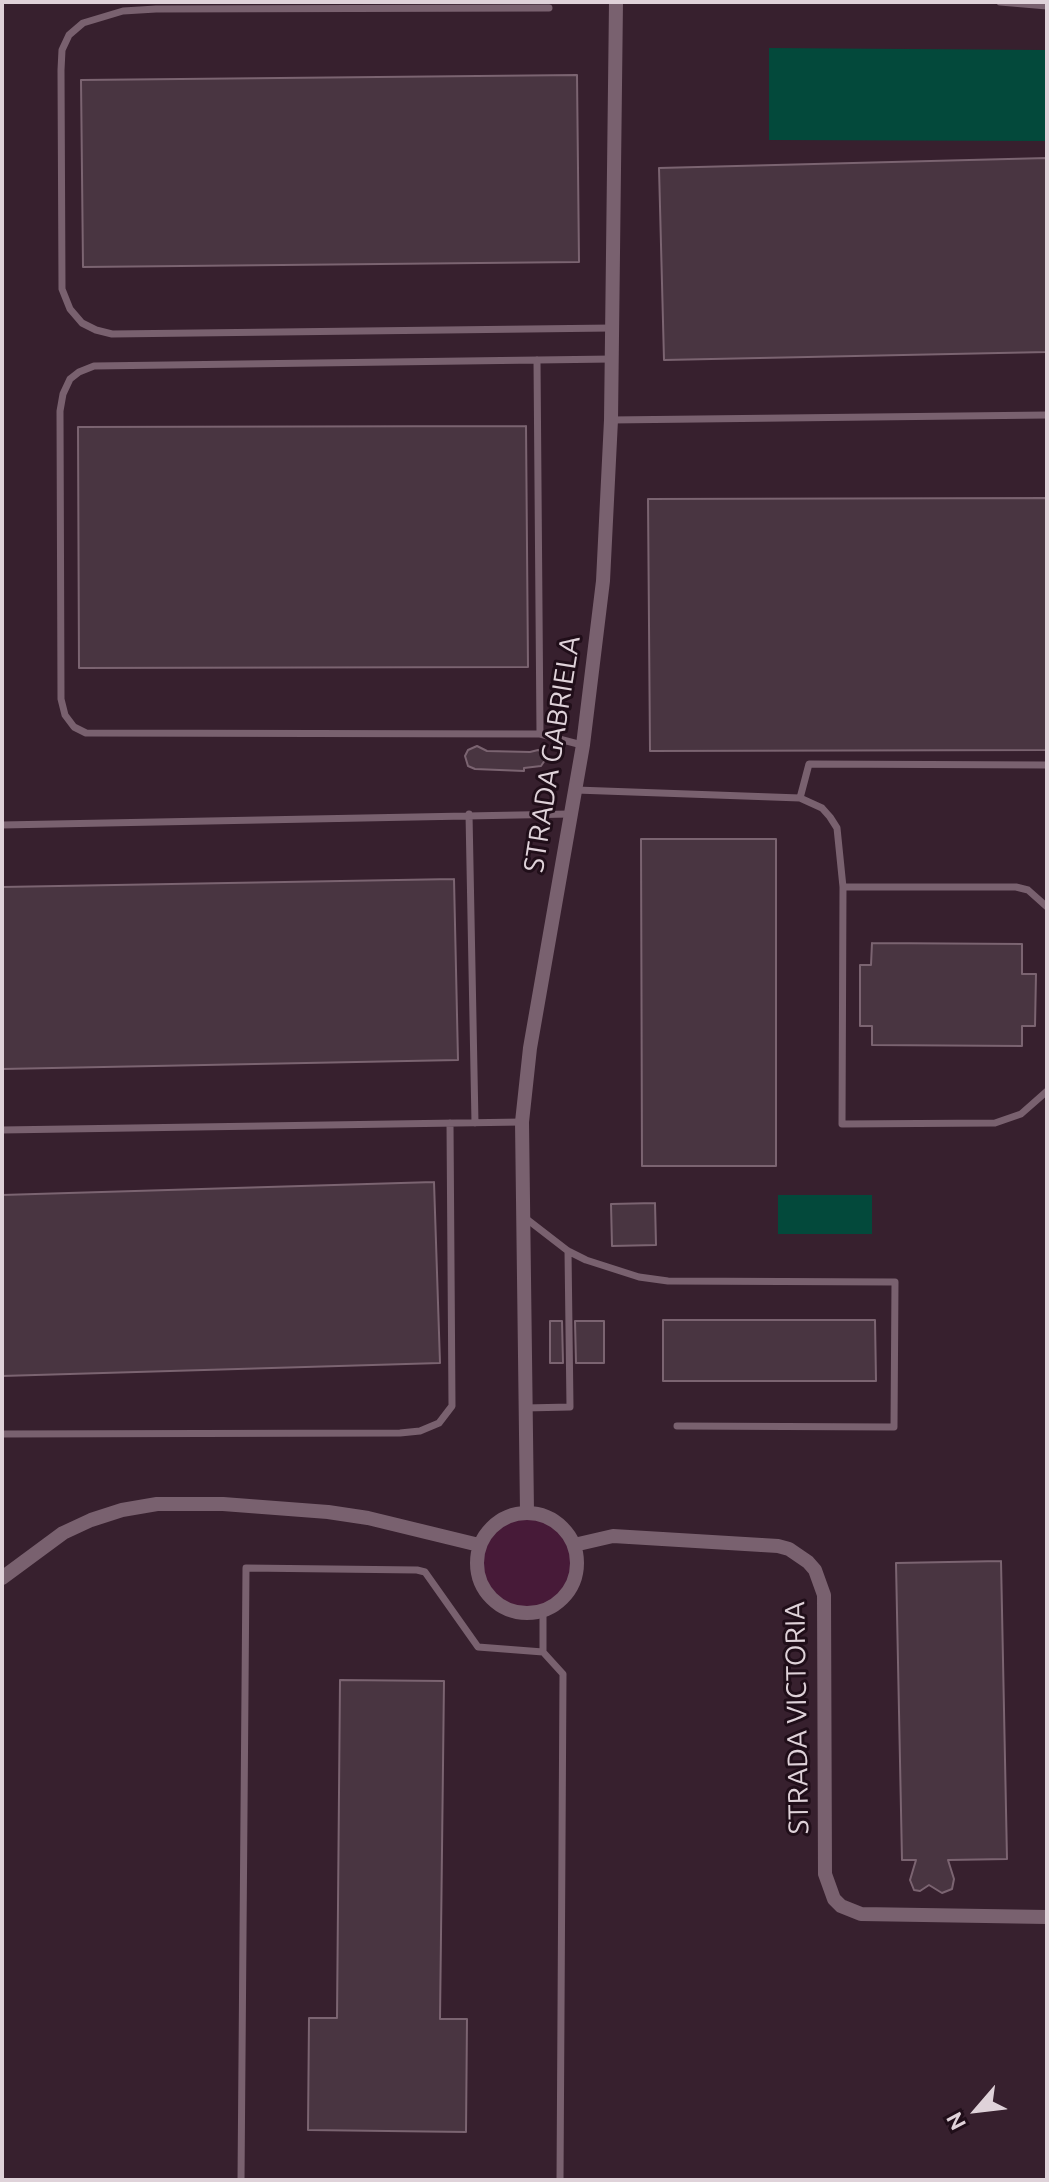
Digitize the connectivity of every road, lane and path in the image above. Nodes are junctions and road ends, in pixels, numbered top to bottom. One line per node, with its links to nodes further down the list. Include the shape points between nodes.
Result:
1 (616, 2): 6 (street, STRADA GABRIELA)
2 (1000, 2): 4 (lane)
3 (156, 6): 5 (lane); 6 (lane, via 83,23 62,50 62,289 82,323 112,334)
4 (1047, 6)
5 (549, 8)
6 (613, 328): 7 (street, STRADA GABRIELA)
7 (612, 359): 8 (lane); 10 (street, STRADA GABRIELA)
8 (537, 360): 11 (lane); 11 (lane, via 94,366 79,372 66,386 60,411 61,699 65,715 86,733)
9 (1047, 415): 10 (lane)
10 (611, 420): 12 (street, STRADA GABRIELA, via 603,581)
11 (540, 734): 12 (lane)
12 (583, 745): 14 (street, STRADA GABRIELA)
13 (1047, 765): 15 (lane, via 809,764)
14 (576, 790): 15 (lane); 17 (street, STRADA GABRIELA)
15 (800, 798): 19 (lane, via 822,808 837,828)
16 (469, 814): 17 (lane); 18 (lane); 24 (lane)
17 (570, 814): 22 (street, STRADA GABRIELA)
18 (2, 825)
19 (843, 887): 20 (lane, via 1016,887); 21 (lane, via 842,1124 995,1123 1021,1114)
20 (1047, 907)
21 (1047, 1091)
22 (522, 1122): 24 (lane); 26 (street, STRADA GABRIELA)
23 (450, 1123): 24 (lane); 25 (lane); 30 (lane, via 452,1406 439,1423 400,1433)
24 (475, 1123)
25 (2, 1130)
26 (522, 1216): 27 (lane); 28 (street, STRADA GABRIELA)
27 (568, 1251): 28 (lane, via 570,1407); 29 (lane, via 606,1267 668,1281 895,1282 894,1427)
28 (525, 1408): 31 (street, STRADA GABRIELA)
29 (677, 1426)
30 (2, 1434)
31 (527, 1512): 32 (street, via 498,1521); 33 (street, via 550,1518)
32 (479, 1545): 34 (street, via 328,1512 157,1504 122,1510 63,1533); 35 (street, via 478,1577 485,1592 511,1611)
33 (574, 1545): 35 (street, via 573,1585); 37 (street, STRADA VICTORIA, via 613,1536 778,1546 808,1562 824,1595 825,1874 834,1899 861,1914)
34 (2, 1578)
35 (543, 1611): 36 (lane)
36 (543, 1652): 38 (lane, via 478,1647 425,1572 246,1568); 39 (lane, via 564,1678)
37 (1047, 1917)
38 (241, 2180)
39 (560, 2180)

